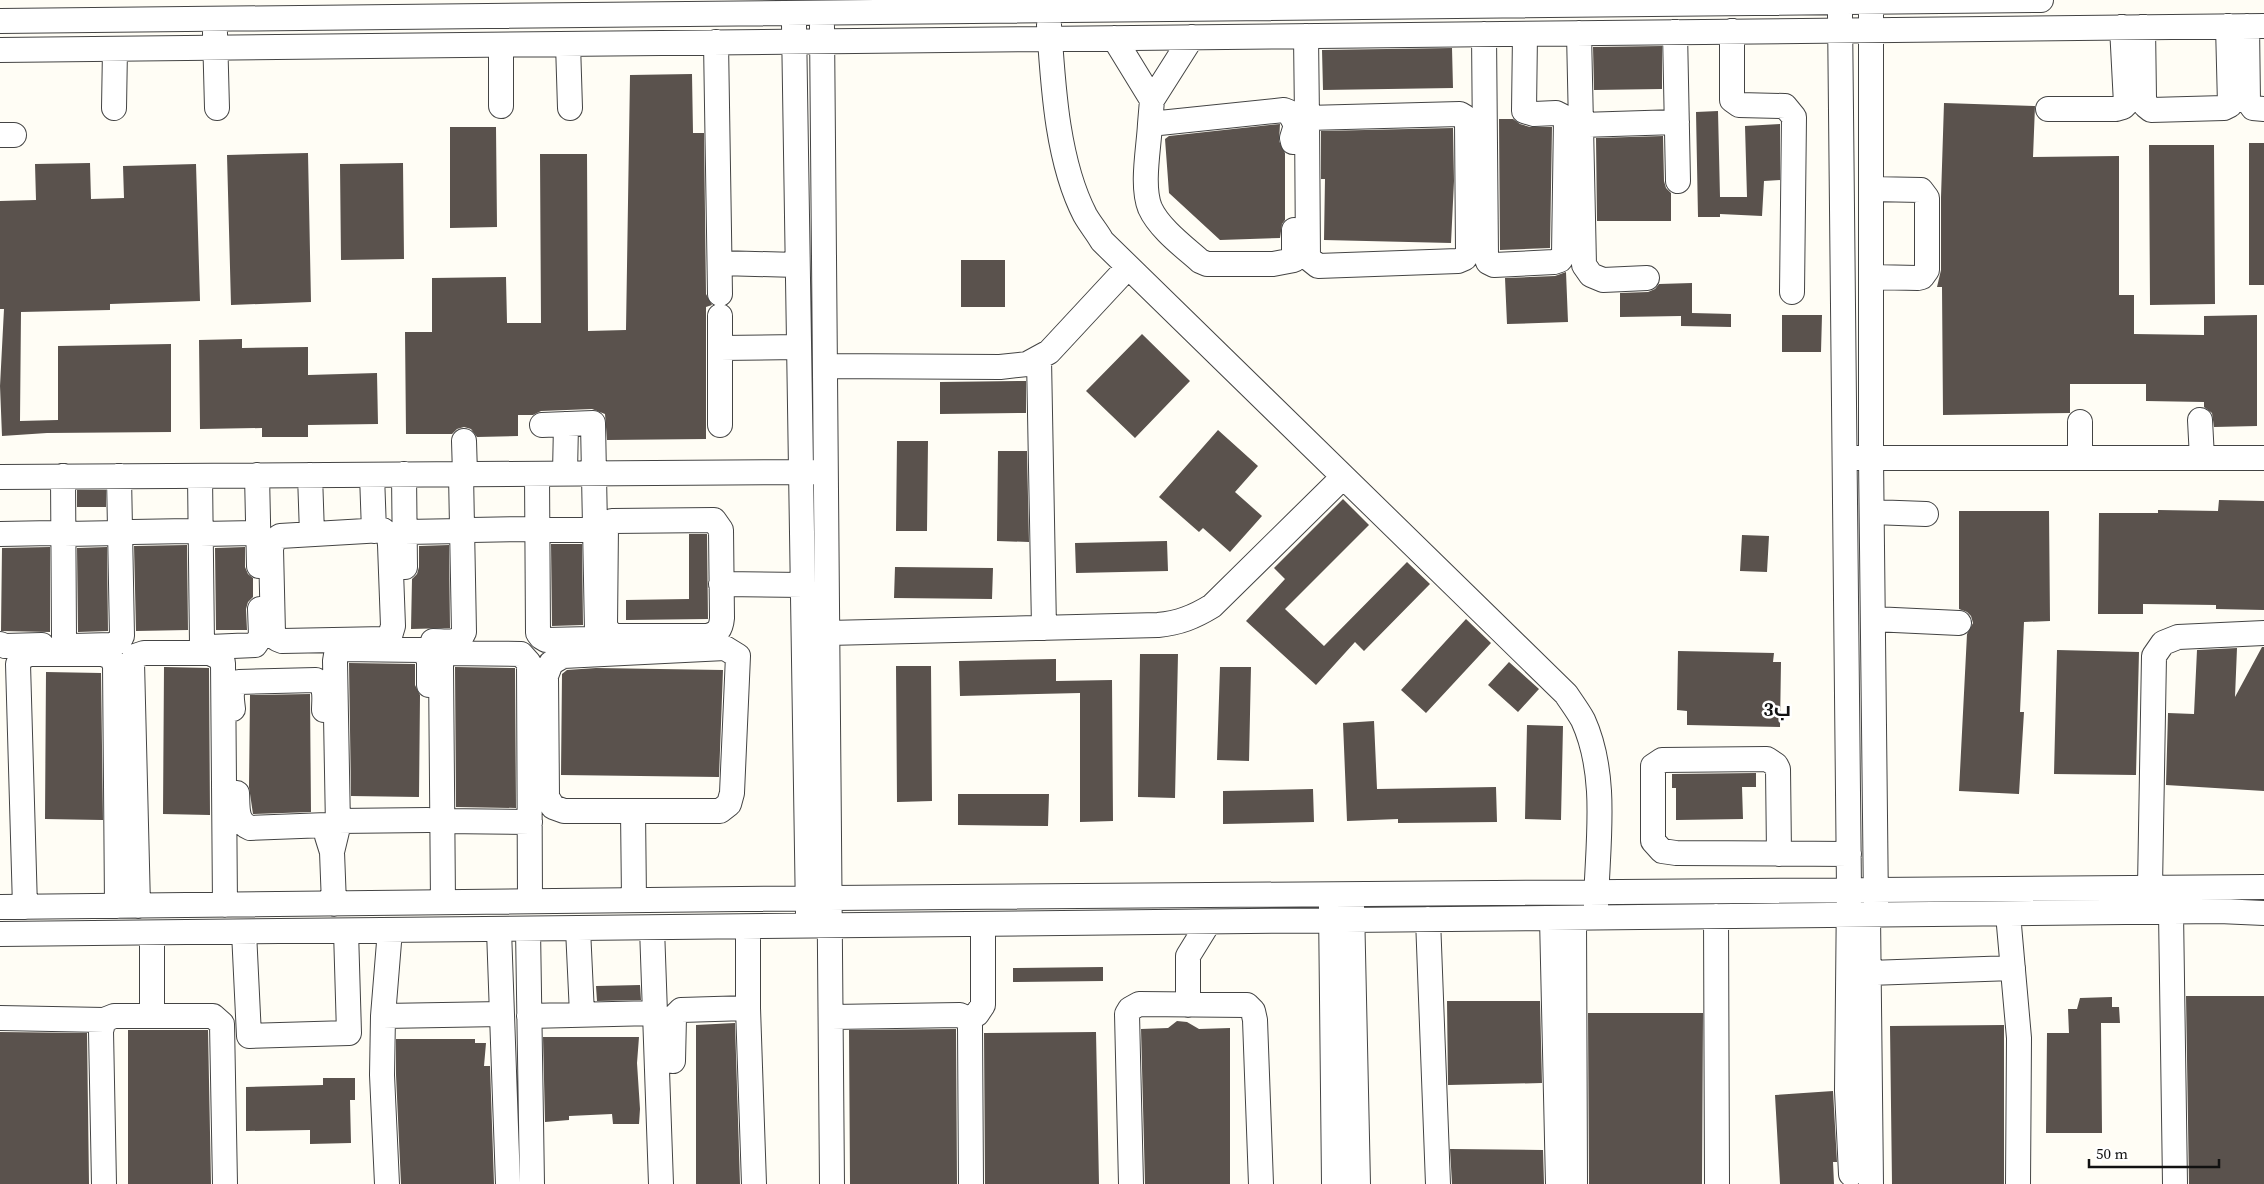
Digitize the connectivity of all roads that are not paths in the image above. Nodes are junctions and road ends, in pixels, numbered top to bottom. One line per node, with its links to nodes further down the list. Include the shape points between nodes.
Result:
1 (2041, 0): 4 (street)
2 (1636, 2): 3 (street); 5 (street)
3 (1840, 2): 4 (street); 19 (street)
4 (1871, 2): 20 (street)
5 (1335, 4): 12 (street)
6 (928, 6): 12 (street); 14 (street)
7 (757, 7): 8 (street); 13 (street)
8 (563, 8): 10 (street)
9 (339, 9): 10 (street); 15 (street)
10 (365, 9)
11 (170, 10): 15 (street); 16 (street)
12 (1048, 10): 29 (street)
13 (794, 13): 14 (street); 32 (street)
14 (822, 13): 30 (street)
15 (215, 19): 35 (street)
16 (0, 21)
17 (2246, 26): 18 (street); 18 (street, via 2230,105 2224,108 2151,110 2144,98); 44 (street, via 2248,101 2253,108)
18 (2133, 27): 20 (street); 43 (street, via 2126,104 2123,107 2116,110)
19 (1841, 30): 20 (street); 21 (street); 67 (street)
20 (1871, 30): 50 (street)
21 (1732, 31): 22 (street); 56 (street, via 1732,100 1739,105 1785,106 1794,117)
22 (1675, 32): 23 (street); 46 (street)
23 (1579, 33): 25 (street); 48 (street)
24 (1484, 34): 25 (street); 25 (street, via 1486,256 1494,265 1554,262 1564,254 1566,118 1556,113 1524,111); 26 (street)
25 (1525, 34)
26 (1306, 36): 27 (street); 45 (street)
27 (1192, 37): 28 (street); 38 (street)
28 (1114, 38): 29 (street); 38 (street)
29 (1050, 39): 30 (street); 53 (street, via 1054,92 1072,184 1086,216 1102,241)
30 (823, 41): 32 (street); 60 (street)
31 (716, 42): 32 (street); 33 (street); 51 (street)
32 (794, 42): 52 (street)
33 (568, 44): 34 (street); 42 (street)
34 (500, 45): 35 (street); 39 (street)
35 (216, 48): 36 (street); 41 (street)
36 (115, 49): 37 (street); 40 (street)
37 (0, 50)
38 (1152, 100): 47 (street)
39 (501, 106)
40 (114, 108)
41 (217, 108)
42 (570, 108)
43 (2048, 109)
44 (2264, 109)
45 (1307, 118): 45 (street, via 1308,258 1312,263 1327,266 1458,261 1464,258 1468,252 1465,117 1460,114)
46 (1677, 122): 48 (street); 49 (street)
47 (1150, 124): 47 (street, via 1289,112 1296,125 1292,138 1296,148 1294,260 1273,264 1207,264 1193,255 1159,222 1147,199)
48 (1581, 125): 55 (street, via 1584,265 1591,275 1603,280)
49 (1678, 181)
50 (1871, 189): 54 (street); 54 (street, via 1921,190 1927,198 1925,274 1918,278)
51 (720, 263): 52 (street); 58 (street)
52 (798, 266): 57 (street)
53 (1128, 267): 59 (street, via 1054,348); 86 (street)
54 (1871, 277): 68 (street)
55 (1647, 278)
56 (1792, 292)
57 (799, 347): 58 (street); 72 (street)
58 (720, 348): 65 (street)
59 (1039, 359): 60 (street, via 1000,367); 104 (street)
60 (826, 366): 73 (street)
61 (2200, 420): 70 (street)
62 (2080, 422): 69 (street)
63 (566, 424): 64 (street); 74 (street, via 593,423); 78 (street)
64 (542, 425)
65 (720, 425)
66 (464, 441): 76 (street)
67 (1845, 458): 68 (street); 113 (street)
68 (1871, 458): 69 (street); 87 (street)
69 (2080, 458): 70 (street)
70 (2202, 458): 71 (street)
71 (2264, 458)
72 (801, 472): 73 (street); 74 (street); 101 (street)
73 (827, 472): 105 (street)
74 (593, 473): 78 (street); 91 (street)
75 (404, 474): 76 (street); 81 (street); 94 (street)
76 (465, 474): 77 (street); 89 (street)
77 (532, 474): 78 (street); 90 (street)
78 (566, 474)
79 (256, 475): 80 (street); 84 (street); 97 (street)
80 (310, 475): 81 (street); 99 (street)
81 (372, 475): 92 (street)
82 (58, 476): 83 (street); 85 (street); 95 (street)
83 (126, 476): 84 (street); 93 (street)
84 (194, 476): 96 (street)
85 (0, 477)
86 (1343, 478): 104 (street, via 1212,606 1196,616 1178,623 1158,625); 118 (street, via 1561,689 1582,719 1592,748 1599,793)
87 (1872, 512): 88 (street); 102 (street)
88 (1926, 514)
89 (467, 530): 90 (street); 90 (street, via 472,635 480,639 521,639 530,630); 94 (street); 94 (street, via 464,632 455,641 414,641 406,636)
90 (533, 530): 91 (street); 91 (street, via 539,635 546,640 588,640 597,631)
91 (594, 530)
92 (374, 531): 99 (street); 99 (street, via 383,530 390,540 393,626 390,636 385,639 279,641 273,633 271,545 280,536)
93 (126, 532): 95 (street); 95 (street, via 120,639 112,645 72,646 64,637); 96 (street); 96 (street, via 133,635 136,642 142,644 181,643 189,637)
94 (405, 532)
95 (58, 533): 98 (street); 107 (street, via 54,639 45,645)
96 (195, 533): 97 (street); 97 (street, via 201,637 202,643 210,647 252,646 260,640)
97 (258, 533)
98 (0, 534)
99 (312, 534)
100 (722, 584): 100 (street, via 721,627 716,634 613,636 605,627 606,525 612,520 714,520 721,530); 101 (street)
101 (803, 585): 120 (street)
102 (1873, 619): 103 (street); 117 (street)
103 (1959, 622)
104 (1044, 628): 105 (street)
105 (828, 633): 120 (street)
106 (2264, 633): 115 (street, via 2178,637 2163,643 2154,656)
107 (0, 644)
108 (633, 811): 108 (street, via 720,811 729,804 738,656 725,648 563,656 551,663 546,676 547,797 553,807 564,811); 121 (street)
109 (435, 821): 110 (street); 110 (street, via 441,665 446,653 521,654 527,659); 111 (street); 111 (street, via 428,655 422,650 340,649 335,658); 123 (street)
110 (530, 822): 122 (street)
111 (333, 823): 111 (street, via 321,683 316,680 239,682 232,692 239,820 250,828); 124 (street, via 337,836 332,852)
112 (1778, 854): 112 (street, via 1676,853 1657,847 1653,841 1653,766 1662,760 1772,761 1778,769); 113 (street)
113 (1849, 854): 116 (street)
114 (2264, 887): 115 (street)
115 (2150, 888): 117 (street)
116 (1849, 890): 117 (street); 118 (street); 132 (street)
117 (1876, 890): 132 (street)
118 (1596, 892): 119 (street); 134 (street)
119 (1342, 894): 120 (street); 136 (street)
120 (819, 898): 121 (street); 141 (street)
121 (634, 900): 122 (street)
122 (530, 901): 123 (street)
123 (436, 902): 124 (street)
124 (334, 904): 125 (street)
125 (225, 905): 126 (street); 126 (street, via 223,663 210,653 144,652 135,656 132,662)
126 (128, 906): 128 (street); 128 (street, via 115,664 103,654 38,654 23,656 18,664)
127 (0, 907): 128 (street)
128 (25, 907)
129 (2171, 912): 130 (street); 131 (street); 186 (street)
130 (2264, 913)
131 (2008, 914): 132 (street); 152 (street)
132 (1864, 915): 133 (street); 153 (street); 166 (street, via 1847,1091)
133 (1716, 916): 134 (street); 184 (street)
134 (1574, 918): 135 (street); 182 (street); 183 (street)
135 (1428, 919): 136 (street); 181 (street)
136 (1342, 920): 138 (street); 179 (street); 180 (street)
137 (1160, 922): 138 (street); 139 (street); 151 (street)
138 (1209, 922): 151 (street)
139 (983, 925): 141 (street); 164 (street, via 983,1005 977,1014)
140 (748, 927): 141 (street); 142 (street); 155 (street)
141 (819, 927): 162 (street)
142 (652, 928): 144 (street); 156 (street)
143 (528, 929): 144 (street); 146 (street); 161 (street)
144 (578, 929): 158 (street)
145 (390, 930): 146 (street); 147 (street); 160 (street)
146 (499, 930): 157 (street)
147 (346, 931): 148 (street); 148 (street, via 349,1033 249,1036)
148 (244, 932): 149 (street)
149 (152, 933): 150 (street); 159 (street)
150 (0, 934)
151 (1188, 956): 154 (street)
152 (2012, 968): 153 (street); 185 (street, via 2019,1038)
153 (1869, 973): 166 (street)
154 (1188, 1005): 177 (street, via 1139,1004 1127,1014); 178 (street, via 1247,1005 1253,1011)
155 (748, 1008): 173 (street, via 681,1010 674,1017); 174 (street)
156 (655, 1013): 158 (street); 172 (street)
157 (502, 1014): 160 (street); 170 (street)
158 (582, 1014): 161 (street)
159 (152, 1016): 165 (street, via 114,1016); 168 (street, via 213,1016 222,1024)
160 (384, 1016): 169 (street, via 382,1075)
161 (529, 1016): 171 (street)
162 (832, 1017): 164 (street, via 960,1015); 175 (street)
163 (0, 1018): 165 (street)
164 (967, 1019): 176 (street, via 970,1026)
165 (104, 1020): 167 (street, via 101,1030)
166 (1861, 1179)
167 (104, 1184)
168 (225, 1184)
169 (386, 1184)
170 (508, 1184)
171 (532, 1184)
172 (660, 1184)
173 (676, 1184)
174 (754, 1184)
175 (832, 1184)
176 (971, 1184)
177 (1131, 1184)
178 (1261, 1184)
179 (1334, 1184)
180 (1358, 1184)
181 (1438, 1184)
182 (1558, 1184)
183 (1574, 1184)
184 (1717, 1184)
185 (2018, 1184)
186 (2175, 1184)

